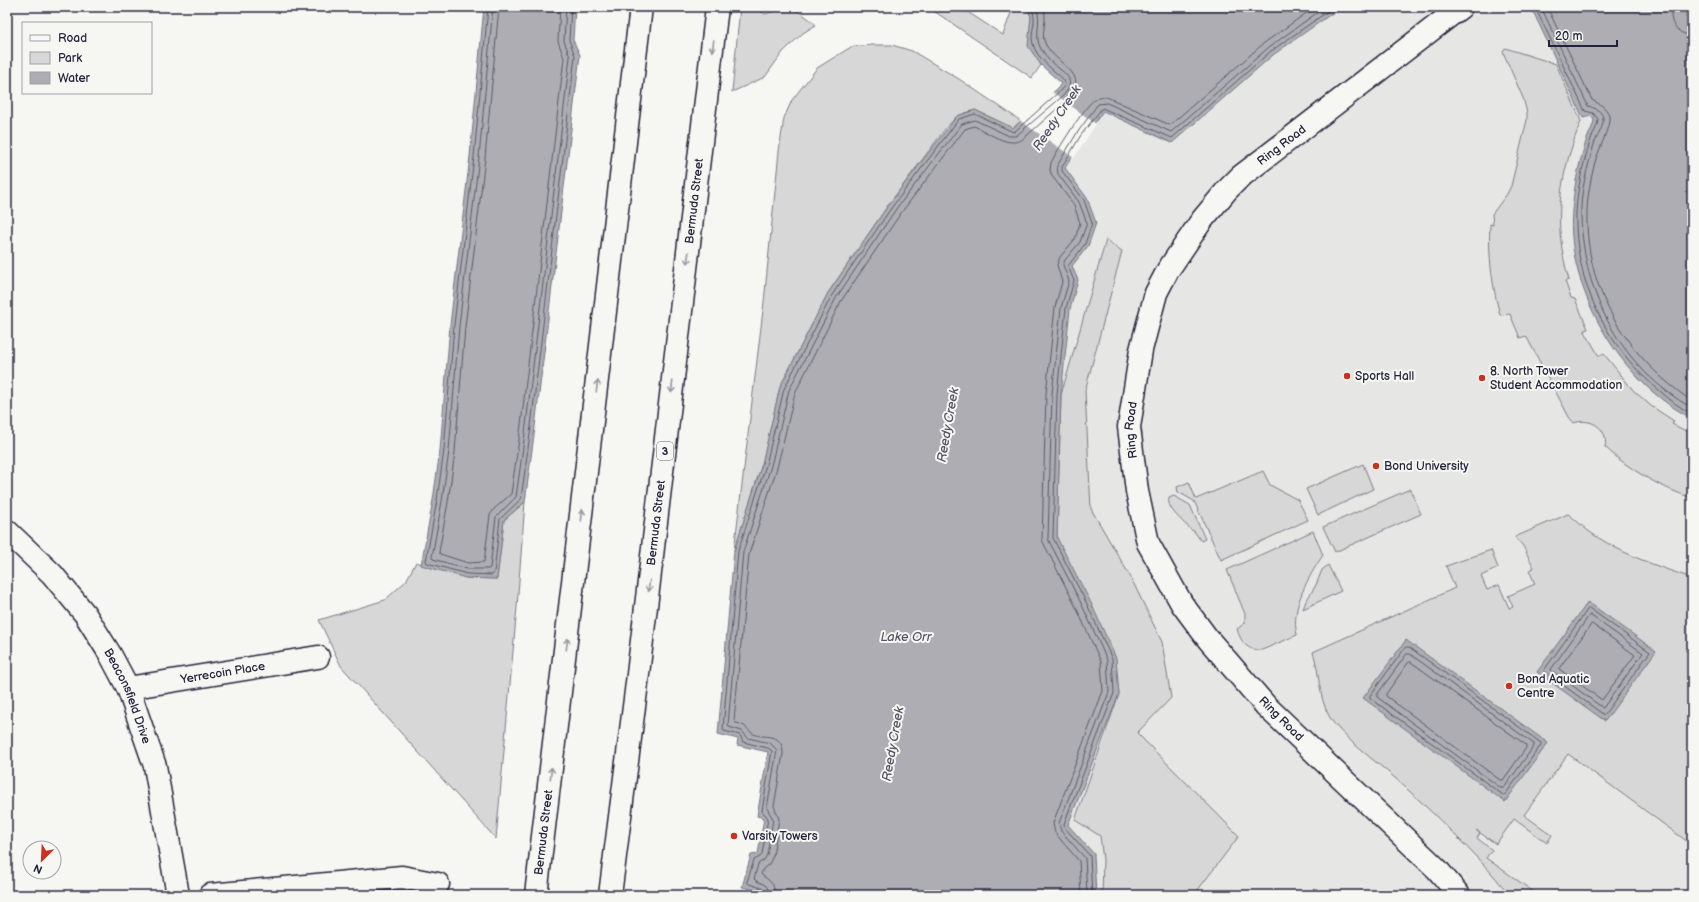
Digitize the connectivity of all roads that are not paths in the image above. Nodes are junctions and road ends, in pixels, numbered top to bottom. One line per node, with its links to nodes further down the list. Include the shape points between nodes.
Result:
1 (641, 7): 10 (street, Bermuda Street, one-way to 1)
2 (717, 7): 11 (street, Bermuda Street / 3, one-way to 11)
3 (1461, 7): 12 (street, Ring Road, via 1240,177 1202,220 1168,270 1156,293 1140,350 1129,428 1137,492 1148,543 1182,604 1208,639 1266,706 1437,869)
4 (7, 531): 6 (street, Beaconsfield Drive, via 52,574 85,614)
5 (318, 657): 6 (street, Yerrecoin Place)
6 (128, 688): 8 (street, Beaconsfield Drive, via 154,766)
7 (438, 884): 9 (street, via 402,877)
8 (178, 895)
9 (210, 895)
10 (536, 895)
11 (610, 895)
12 (1459, 895)

